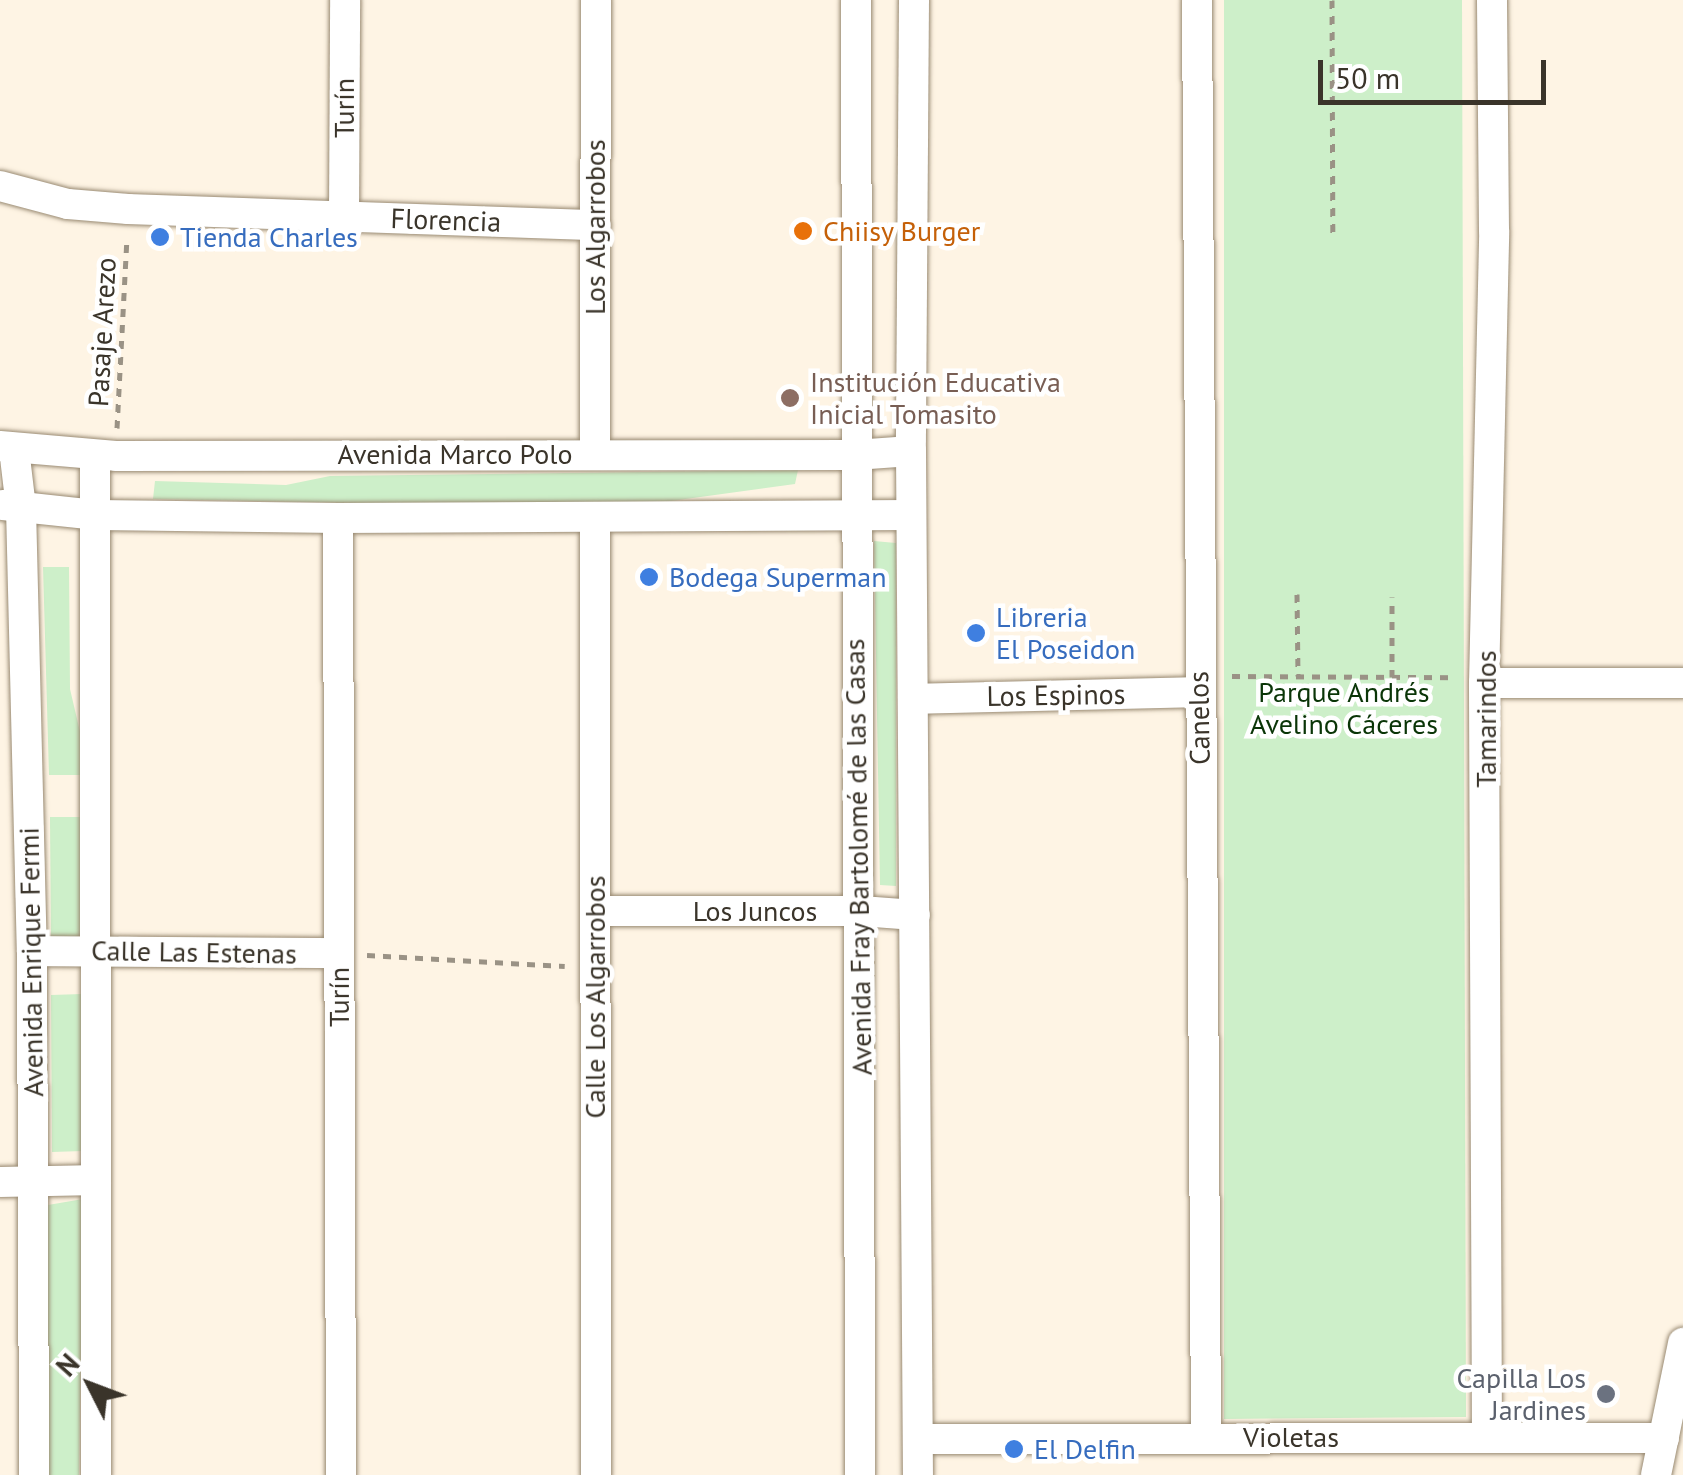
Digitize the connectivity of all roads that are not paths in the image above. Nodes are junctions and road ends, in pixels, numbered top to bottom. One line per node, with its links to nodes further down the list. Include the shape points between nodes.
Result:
1 (345, 0): 8 (street, Turín)
2 (596, 0): 9 (street, Los Algarrobos)
3 (856, 0): 13 (street, Avenida Fray Bartolomé de las Casas)
4 (914, 0): 11 (street, Avenida Fray Bartolomé de las Casas)
5 (1197, 0): 23 (street, Canelos)
6 (1492, 0): 22 (street, Tamarindos)
7 (0, 186): 8 (street, Florencia, via 68,204)
8 (344, 217): 9 (street, Florencia)
9 (596, 224): 12 (street, Los Algarrobos)
10 (7, 448): 14 (street, Avenida Marco Polo); 15 (street, Avenida Enrique Fermi)
11 (911, 451): 13 (street, Avenida Marco Polo); 17 (street, Avenida Fray Bartolomé de las Casas)
12 (595, 454): 13 (street, Avenida Marco Polo); 14 (street, Avenida Marco Polo)
13 (855, 455): 18 (street, Avenida Fray Bartolomé de las Casas)
14 (105, 456): 16 (street)
15 (11, 506): 16 (street); 29 (street, Avenida Enrique Fermi)
16 (98, 515): 19 (street); 28 (street)
17 (911, 515): 18 (street); 24 (street, Avenida Fray Bartolomé de las Casas)
18 (854, 516): 20 (street); 25 (street, Avenida Fray Bartolomé de las Casas)
19 (338, 518): 20 (street); 30 (street, Turín)
20 (595, 520): 26 (street, Calle Los Algarrobos)
21 (1683, 683): 22 (street)
22 (1484, 684): 36 (street, Tamarindos)
23 (1198, 692): 24 (street, Los Espinos); 35 (street, Canelos)
24 (913, 698): 27 (street, Avenida Fray Bartolomé de las Casas)
25 (860, 911): 26 (street, Los Juncos); 27 (street, Los Juncos); 43 (street, Avenida Fray Bartolomé de las Casas)
26 (595, 912): 42 (street, Calle Los Algarrobos)
27 (915, 915): 38 (street, Avenida Fray Bartolomé de las Casas)
28 (98, 950): 29 (street, Calle Las Estenas); 30 (street, Calle Las Estenas); 31 (street)
29 (32, 951): 33 (street, Avenida Enrique Fermi)
30 (339, 953): 41 (street, Turín)
31 (96, 1180): 33 (street); 40 (street)
32 (0, 1182): 33 (street)
33 (34, 1182): 39 (street, Avenida Enrique Fermi)
34 (1683, 1343): 37 (street)
35 (1206, 1437): 36 (street, Violetas); 38 (street, Violetas)
36 (1488, 1438): 37 (street, Violetas)
37 (1664, 1438): 45 (street)
38 (918, 1439): 44 (street, Avenida Fray Bartolomé de las Casas)
39 (34, 1475)
40 (96, 1475)
41 (341, 1475)
42 (596, 1475)
43 (860, 1475)
44 (918, 1475)
45 (1656, 1475)

